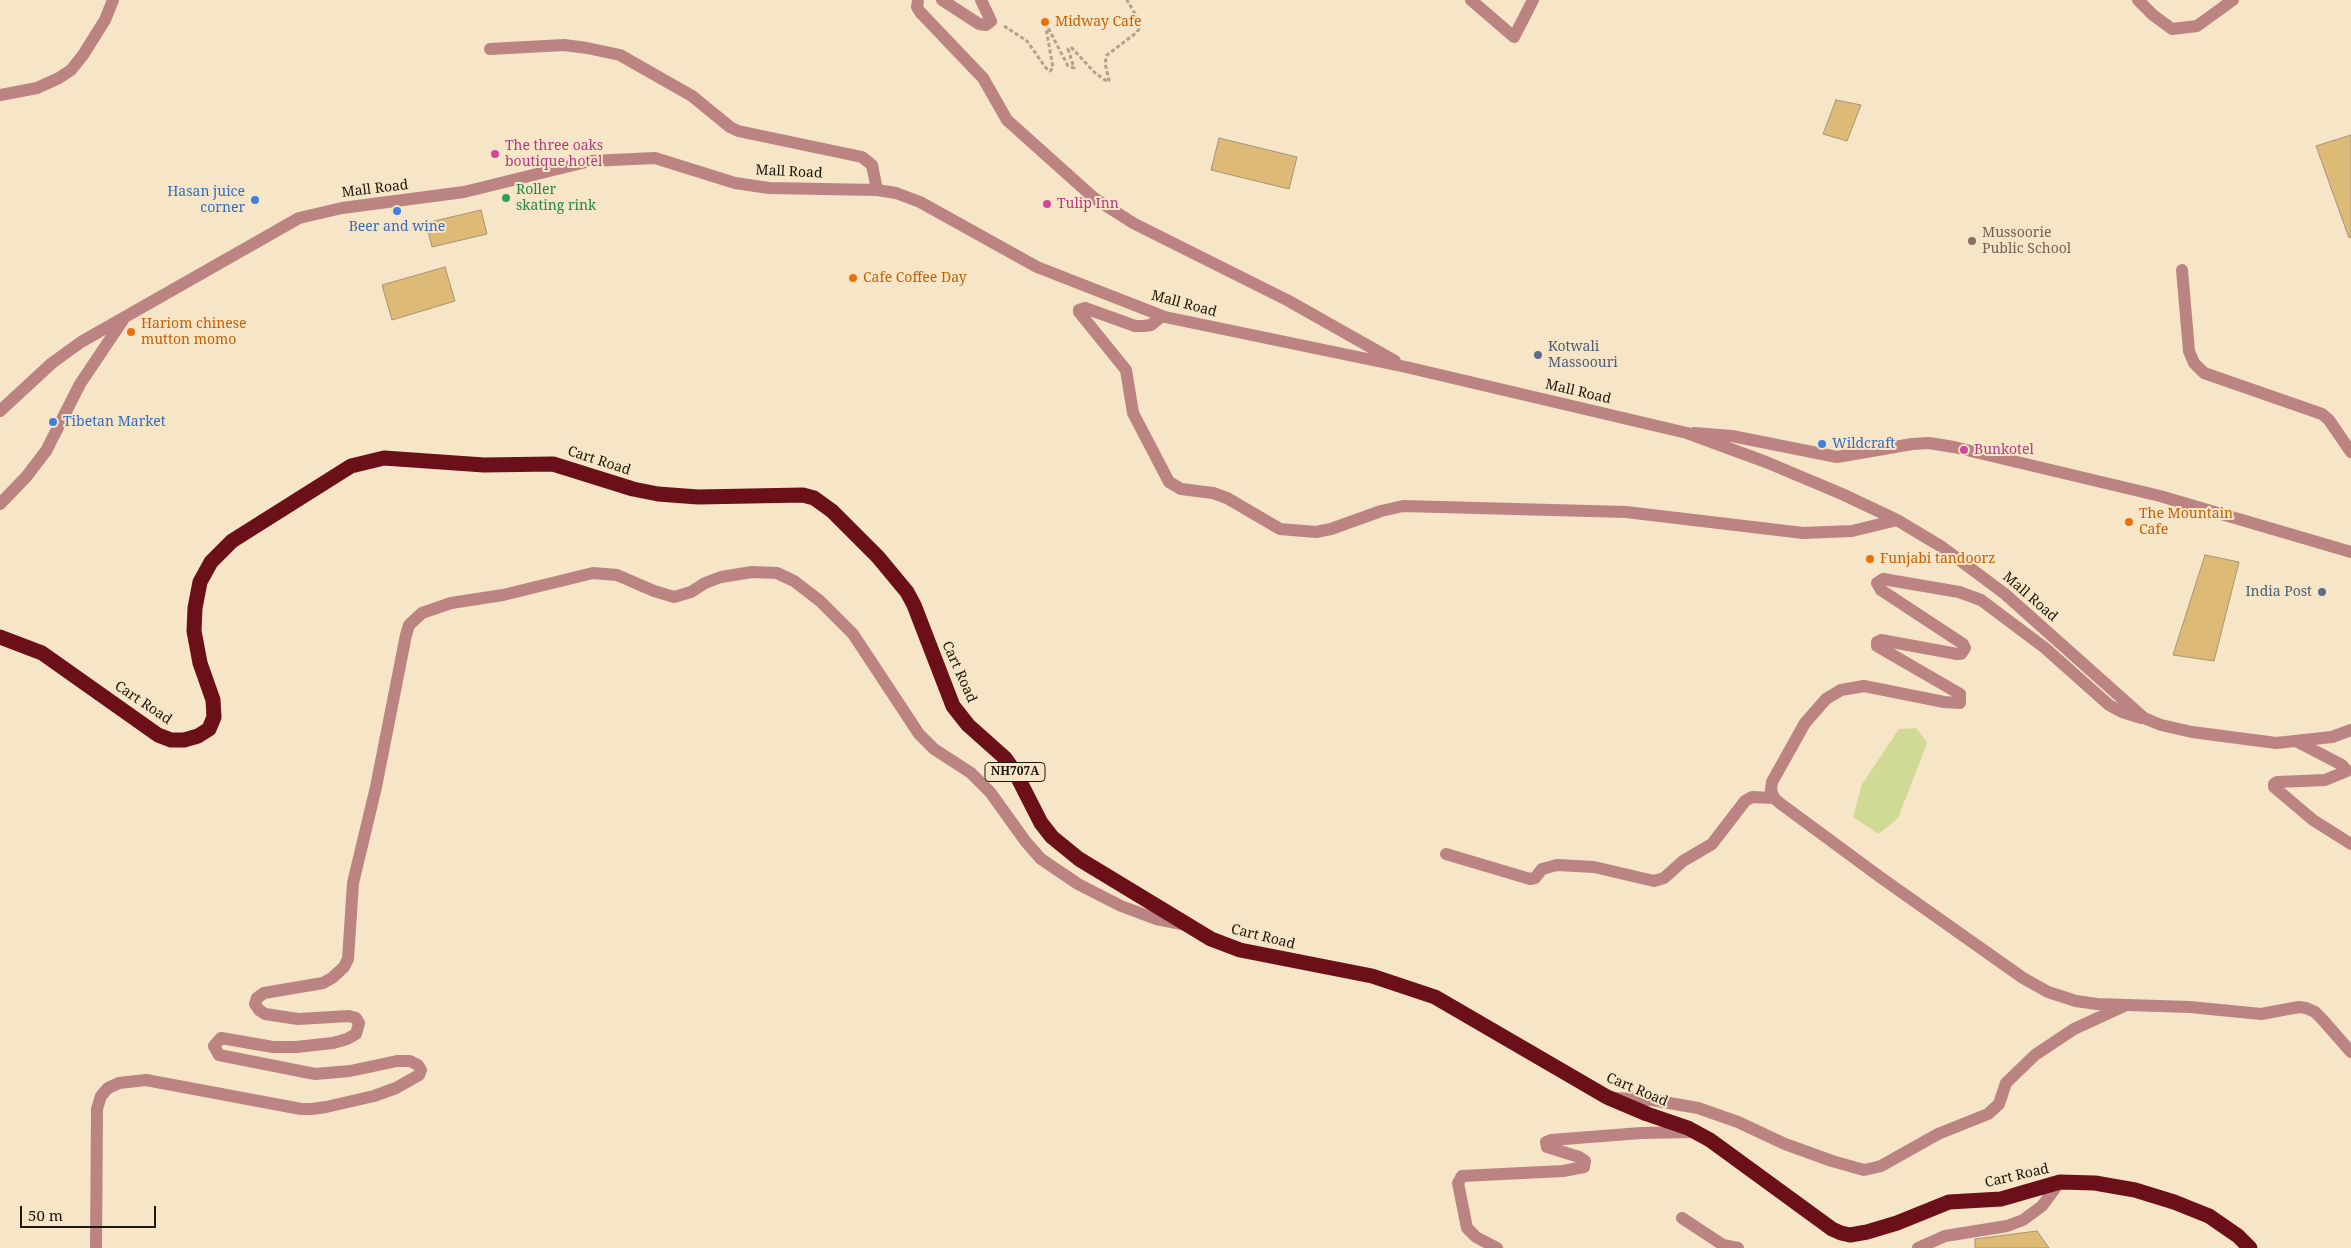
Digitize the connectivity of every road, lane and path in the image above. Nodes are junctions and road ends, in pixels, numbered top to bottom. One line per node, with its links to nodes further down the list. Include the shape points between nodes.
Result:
1 (113, 0): 12 (street, via 105,20 71,70 37,88)
2 (918, 0): 17 (street, via 916,7 983,78 1007,120 1094,198 1134,224 1287,300)
3 (942, 0): 10 (street, via 980,24 986,25)
4 (981, 0): 10 (street)
5 (1128, 0): 10 (path, via 1138,19 1139,29 1107,55 1108,82 1072,48 1068,49 1074,68 1068,66 1044,22 1053,68 1050,71 1022,36)
6 (1471, 0): 7 (street, via 1514,37)
7 (1533, 0)
8 (2138, 0): 9 (street, via 2172,29 2197,26)
9 (2233, 0)
10 (991, 21)
11 (490, 49): 13 (street, via 564,46 620,55 686,92 738,131 862,157 872,165)
12 (0, 95)
13 (877, 190): 15 (street, Mall Road, via 769,188 735,184 655,158 590,161 464,192 342,208 299,218); 16 (street, Mall Road, via 896,192 920,202 1037,267)
14 (2182, 270): 20 (street, via 2189,351 2194,363 2204,373 2322,414)
15 (126, 316): 18 (street, Mall Road, via 52,363); 21 (street, via 80,384 46,451)
16 (1162, 316): 17 (street, Mall Road); 22 (street, via 1151,325 1135,326 1085,308 1079,310 1126,370 1133,413 1169,482 1182,489 1227,498 1280,529 1316,532 1382,511 1418,506 1626,512 1803,533 1852,531)
17 (1406, 367): 19 (street, Mall Road)
18 (0, 411)
19 (1687, 433): 22 (street, Mall Road, via 1766,462); 23 (street, via 1732,436 1837,457 1912,444 1954,447 2160,496)
20 (2351, 452)
21 (0, 504)
22 (1897, 520): 25 (street, Mall Road, via 1942,547 2005,594)
23 (2351, 552)
24 (0, 638): 31 (highway, Cart Road / NH707A, via 42,653 158,735 184,740 209,728 214,717 213,700 200,663 194,631 200,582 211,562 232,540 351,466 384,458 484,465 553,464 658,494 698,497 803,495 814,498 832,511 878,556 907,592 953,706 1016,772 1040,823 1052,837 1079,859)
25 (2144, 718): 27 (street, Mall Road, via 2161,726 2192,732 2276,743); 28 (street, via 2128,715 2109,704 2045,648 1981,600 1959,592 1883,580 1877,583 1881,590 1965,648 1957,654 1881,640 1877,646 1960,694 1960,703 1864,686 1841,690 1826,699 1805,722 1772,782)
26 (2351, 730): 27 (street, Mall Road, via 2332,737)
27 (2296, 742): 29 (street, via 2342,765 2347,771 2325,780 2277,782 2273,786 2313,820)
28 (1774, 798): 30 (street, via 1752,797 1745,800 1712,844 1692,854 1664,878 1654,881 1594,867 1557,865 1542,868 1535,878 1528,879); 32 (street, via 2023,978 2076,1002)
29 (2351, 844)
30 (1446, 854)
31 (1187, 924): 34 (highway, Cart Road / NH707A, via 1222,944 1240,950 1372,976 1435,997); 38 (street, via 1156,919 1121,906 1078,884 1041,859 990,792 971,773 934,749 919,734 853,634 820,601 777,572 721,577 674,597 617,575 593,573 503,595 451,603 422,613 409,625 406,635 353,884 348,959 344,967 323,983 264,993 257,998 258,1010 265,1014 289,1018 356,1018 359,1023 356,1034 347,1039 296,1047 272,1047 221,1038 214,1046 219,1055 315,1074 410,1061 418,1065 420,1075 374,1096 312,1109 146,1080 119,1083 108,1088 97,1109)
32 (2129, 1004): 33 (street, via 2262,1014 2306,1008 2315,1012); 34 (street, via 2074,1029 2035,1054 2006,1083 1999,1104 1988,1114 1938,1134 1873,1168 1857,1168 1832,1161 1698,1108)
33 (2351, 1052)
34 (1607, 1097): 35 (highway, Cart Road / NH707A)
35 (1697, 1132): 36 (highway, Cart Road / NH707A, via 1832,1229 1850,1235 1897,1223 1949,1202 2001,1199); 39 (street, via 1551,1140 1546,1142 1547,1147 1580,1157 1584,1167 1542,1173 1462,1176 1458,1183 1467,1228)
36 (2060, 1182): 41 (street, via 2042,1206 2023,1220 2007,1226 1945,1236); 42 (highway, Cart Road / NH707A, via 2135,1190 2174,1202 2208,1216)
37 (1682, 1218): 40 (street, via 1724,1245)
38 (96, 1248)
39 (1497, 1248)
40 (1738, 1248)
41 (1918, 1248)
42 (2250, 1248)

